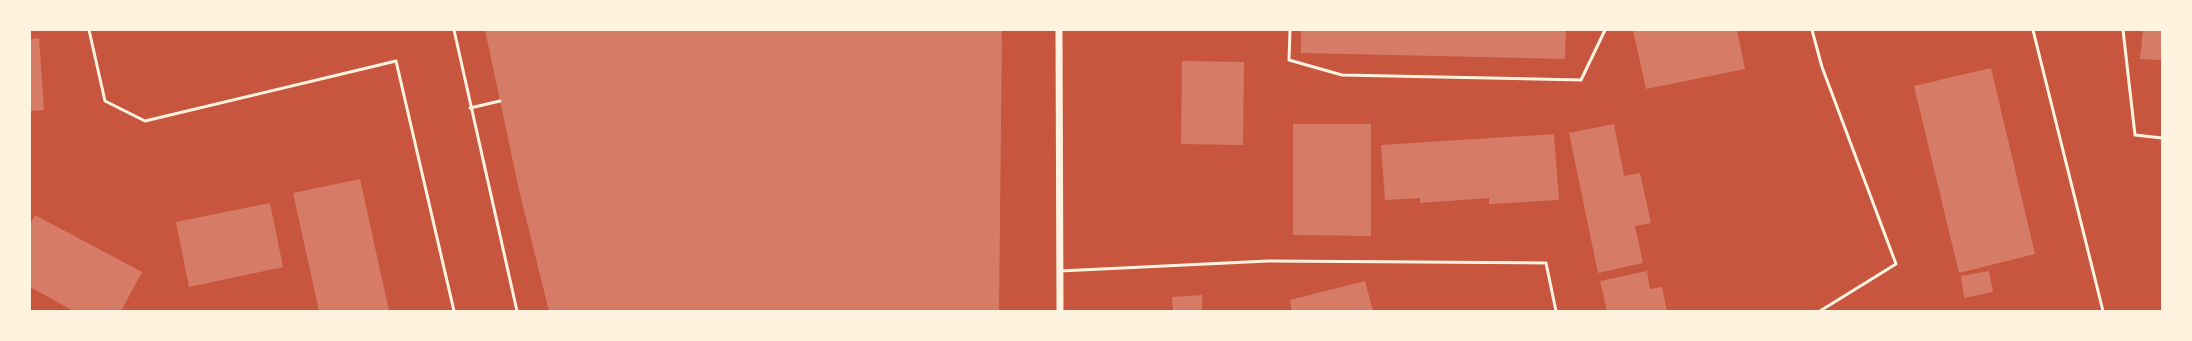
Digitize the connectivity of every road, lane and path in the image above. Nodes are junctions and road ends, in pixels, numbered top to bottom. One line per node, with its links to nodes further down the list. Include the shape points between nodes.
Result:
1 (89, 30): 13 (lane, via 105,102 145,121 396,61)
2 (454, 30): 10 (lane)
3 (1059, 30): 12 (street)
4 (1290, 30): 5 (lane, via 1288,60 1342,75 1581,80)
5 (1605, 30)
6 (1812, 30): 17 (lane, via 1822,67 1896,264)
7 (2033, 30): 18 (lane)
8 (2123, 30): 11 (lane, via 2135,135)
9 (500, 101): 10 (lane)
10 (470, 108): 14 (lane)
11 (2162, 138)
12 (1059, 271): 15 (street); 16 (lane, via 1268,261 1546,263)
13 (454, 311)
14 (517, 311)
15 (1060, 311)
16 (1556, 311)
17 (1820, 311)
18 (2103, 311)

